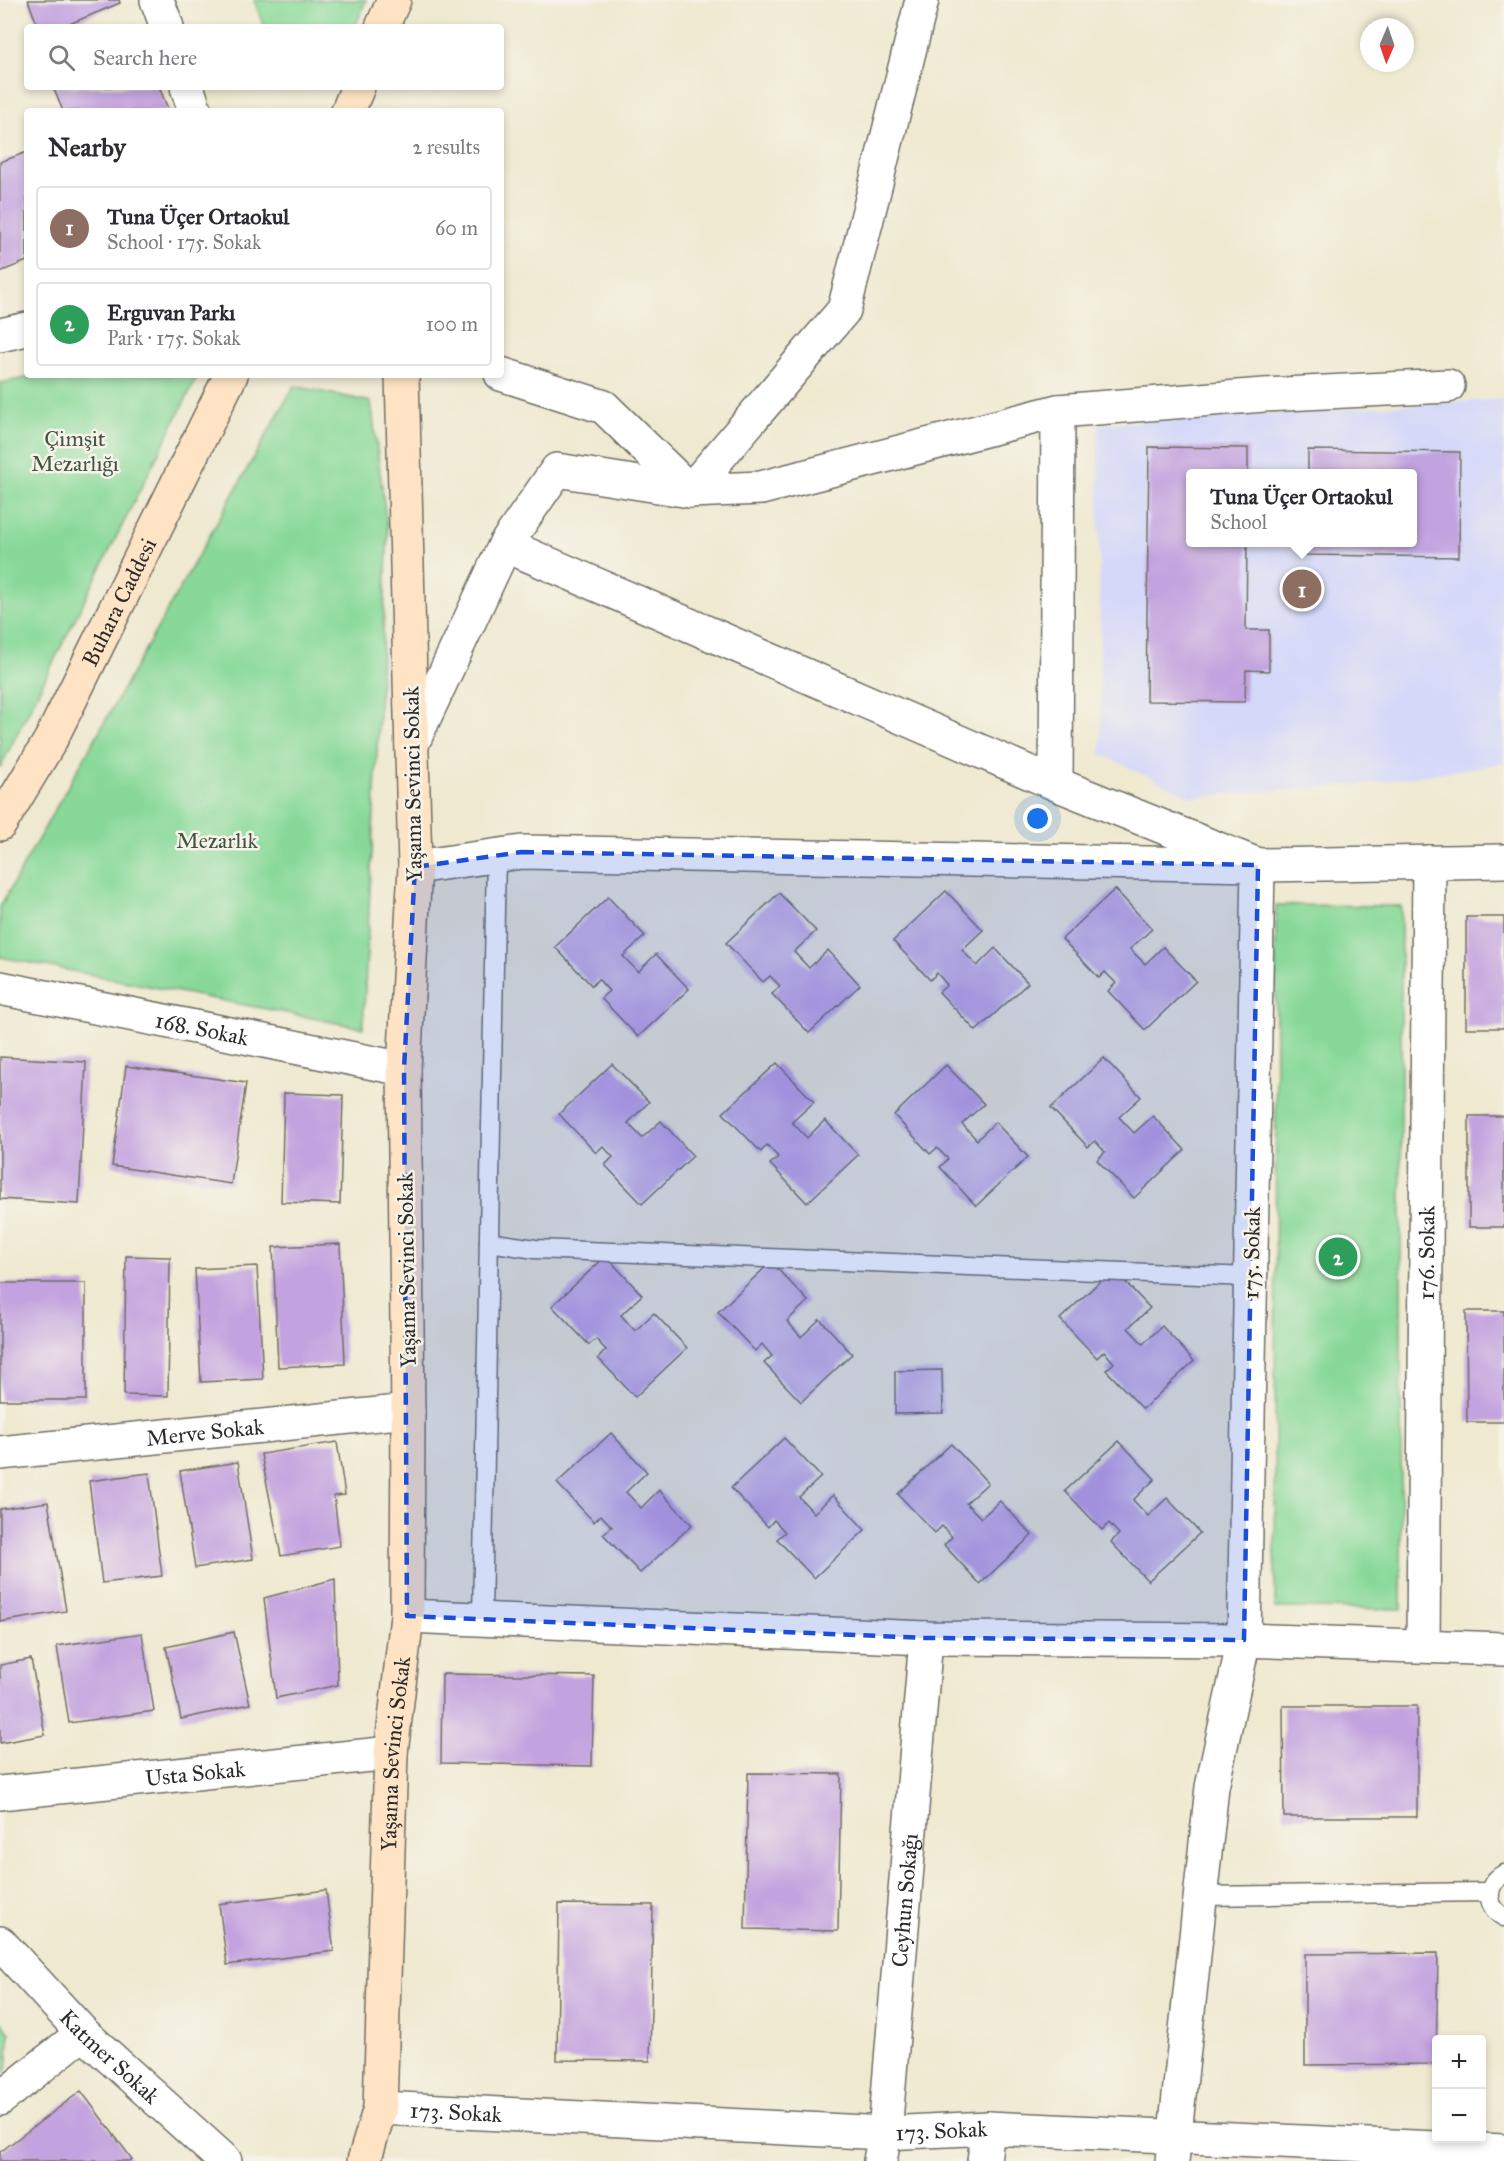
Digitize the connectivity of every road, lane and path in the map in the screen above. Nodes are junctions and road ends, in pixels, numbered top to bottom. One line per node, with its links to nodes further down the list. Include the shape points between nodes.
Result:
1 (157, 0): 4 (street)
2 (394, 0): 5 (street)
3 (922, 0): 17 (street, via 844,310)
4 (165, 24)
5 (383, 24)
6 (188, 90): 8 (street)
7 (357, 90): 9 (street)
8 (194, 108)
9 (349, 108)
10 (24, 330): 11 (street)
11 (0, 335)
12 (504, 375): 17 (street, via 604,407)
13 (230, 378): 21 (street, Buhara Caddesi, via 50,741)
14 (402, 378): 19 (street, Yaşama Sevinci Sokak)
15 (1448, 386): 16 (street)
16 (1058, 411): 17 (street, via 761,488); 20 (street)
17 (690, 491): 18 (street, via 556,470)
18 (505, 545): 19 (street); 20 (street)
19 (412, 744): 26 (street, Yaşama Sevinci Sokak)
20 (1056, 784): 25 (street)
21 (0, 824)
22 (496, 855): 25 (street, via 522,852); 26 (street); 29 (lane)
23 (1504, 861): 24 (street)
24 (1429, 862): 25 (street); 37 (street, 176. Sokak)
25 (1258, 865): 30 (street, 175. Sokak)
26 (415, 867): 28 (street, Yaşama Sevinci Sokak)
27 (0, 988): 28 (street, 168. Sokak)
28 (404, 1069): 31 (street, Yaşama Sevinci Sokak)
29 (489, 1242): 30 (lane, via 536,1249); 34 (lane)
30 (1250, 1277): 36 (street, 175. Sokak)
31 (408, 1411): 32 (street, Merve Sokak); 33 (street, Yaşama Sevinci Sokak)
32 (0, 1453)
33 (407, 1616): 34 (street); 39 (street, Yaşama Sevinci Sokak)
34 (482, 1617): 35 (street)
35 (926, 1638): 36 (street); 50 (street, Ceyhun Sokağı)
36 (1244, 1640): 37 (street); 43 (street, 175. Sokak, via 1212,1787)
37 (1423, 1645): 38 (street)
38 (1504, 1649)
39 (391, 1753): 40 (street, Usta Sokak); 48 (street, Yaşama Sevinci Sokak)
40 (0, 1793)
41 (1504, 1874): 42 (lane)
42 (1489, 1892): 43 (lane); 44 (lane, via 1493,1908)
43 (1199, 1896): 51 (street, 175. Sokak)
44 (1504, 1917)
45 (0, 1943): 46 (street, Katmer Sokak)
46 (83, 2033): 47 (street); 54 (street, Katmer Sokak)
47 (0, 2099)
48 (380, 2108): 50 (street, 173. Sokak); 55 (street, Yaşama Sevinci Sokak)
49 (988, 2128): 50 (street, 173. Sokak); 51 (street, 173. Sokak); 56 (street)
50 (883, 2147)
51 (1174, 2149): 53 (street, 173. Sokak)
52 (1504, 2151): 53 (street, 173. Sokak)
53 (1354, 2153)
54 (225, 2161)
55 (364, 2161)
56 (984, 2161)

